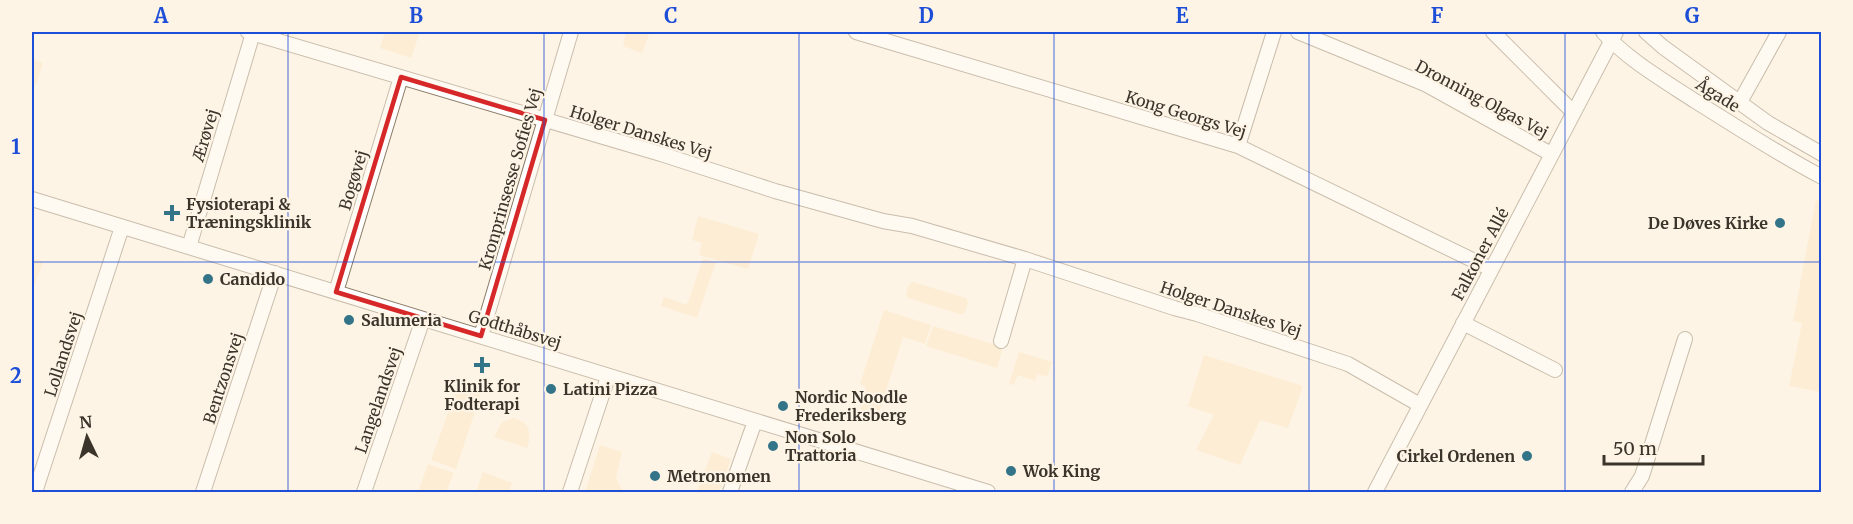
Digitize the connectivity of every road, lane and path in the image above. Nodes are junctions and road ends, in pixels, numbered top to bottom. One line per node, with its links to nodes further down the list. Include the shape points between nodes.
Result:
1 (250, 32): 10 (street, Holger Danskes Vej); 20 (street, Ærøvej)
2 (571, 32): 13 (street, Kronprinsesse Sofies Vej)
3 (856, 32): 14 (street, Kong Georgs Vej)
4 (1274, 32): 14 (street)
5 (1298, 32): 15 (street, Dronning Olgas Vej, via 1425,84)
6 (1493, 32): 12 (street)
7 (1646, 32): 11 (street, Ågade)
8 (1779, 32): 11 (street)
9 (1610, 35): 12 (street, Falkoner Allé); 17 (street, Ågade, via 1631,57 1684,94)
10 (401, 77): 13 (street, Holger Danskes Vej); 24 (street, Bogøvej)
11 (1740, 102): 16 (street, Ågade)
12 (1573, 112): 15 (street, Falkoner Allé)
13 (545, 120): 21 (street, Holger Danskes Vej, via 775,191); 27 (street, Kronprinsesse Sofies Vej)
14 (1238, 146): 22 (street, Kong Georgs Vej)
15 (1551, 154): 22 (street, Falkoner Allé)
16 (1821, 154)
17 (1821, 177)
18 (32, 199): 19 (street, Godthåbsvej)
19 (122, 227): 20 (street, Godthåbsvej); 35 (street, Lollandsvej)
20 (189, 247): 23 (street, Godthåbsvej)
21 (1025, 259): 29 (street); 32 (street, Holger Danskes Vej, via 1348,364)
22 (1491, 269): 26 (street, Falkoner Allé)
23 (275, 273): 24 (street, Godthåbsvej); 36 (street, Bentzonsvej)
24 (336, 292): 25 (street, Godthåbsvej)
25 (423, 319): 27 (street, Godthåbsvej); 37 (street, Langelandsvej)
26 (1463, 323): 30 (street); 32 (street, Falkoner Allé)
27 (481, 336): 31 (street, Godthåbsvej)
28 (1685, 339): 42 (street, via 1642,476)
29 (1001, 341)
30 (1555, 370)
31 (608, 377): 33 (street, Godthåbsvej); 38 (street)
32 (1420, 405): 41 (street, Falkoner Allé)
33 (755, 422): 34 (street, Godthåbsvej); 39 (street)
34 (955, 488): 40 (street, Godthåbsvej)
35 (35, 492)
36 (203, 492)
37 (364, 492)
38 (570, 492)
39 (730, 492)
40 (988, 492)
41 (1375, 492)
42 (1632, 492)

